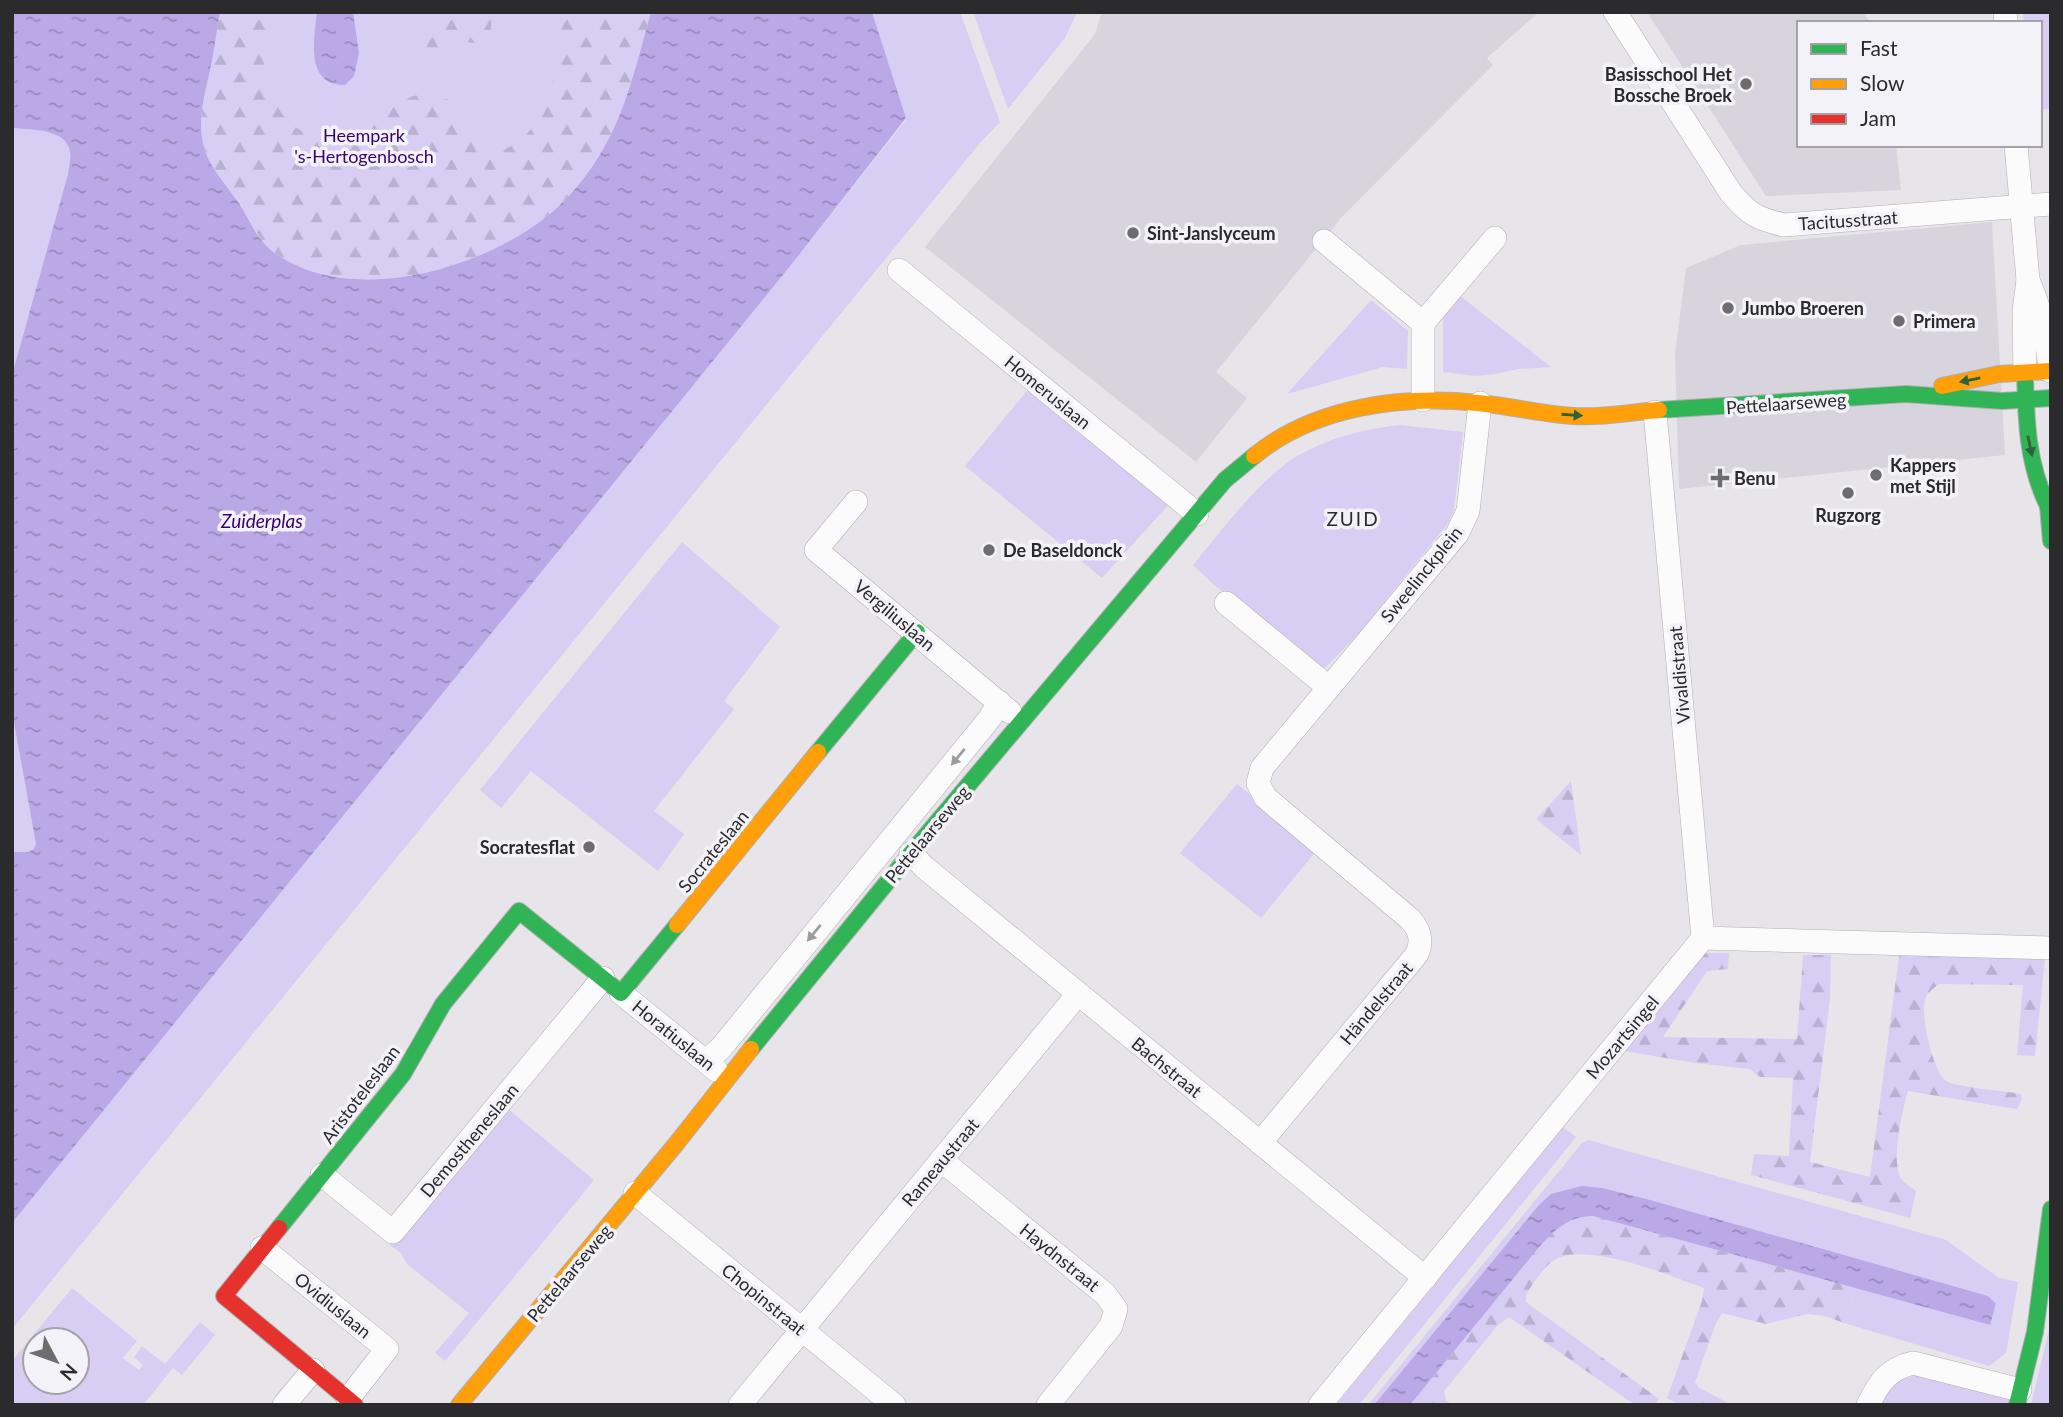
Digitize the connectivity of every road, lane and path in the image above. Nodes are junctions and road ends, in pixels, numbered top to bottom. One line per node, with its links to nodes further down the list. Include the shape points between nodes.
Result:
1 (1615, 12): 4 (street, Tacitusstraat, via 1731,193 1761,220 1784,225)
2 (2016, 147): 4 (street)
3 (2051, 204): 4 (street, Tacitusstraat)
4 (2022, 207): 8 (street)
5 (1495, 238): 9 (street)
6 (1324, 241): 9 (street)
7 (899, 270): 22 (street, Homeruslaan)
8 (2028, 281): 10 (street); 11 (street, via 2040,308)
9 (1423, 323): 16 (street)
10 (2025, 373): 11 (street, Pettelaarseweg); 12 (street, Pettelaarseweg, one-way to 12, via 1999,374); 17 (street)
11 (2050, 376)
12 (1917, 394): 17 (street, Pettelaarseweg); 19 (street, Pettelaarseweg)
13 (2051, 398): 17 (street, Pettelaarseweg)
14 (1563, 399): 18 (street, Pettelaarseweg, via 1500,398)
15 (1604, 399): 19 (street, Pettelaarseweg)
16 (1423, 400): 18 (street, Pettelaarseweg); 22 (street, Pettelaarseweg, via 1348,410 1298,429 1225,480)
17 (2026, 400): 20 (street, one-way to 20, via 2026,430 2039,491)
18 (1480, 403): 19 (street, Pettelaarseweg, one-way to 19, via 1576,416); 26 (street, Sweelinckplein, via 1468,511 1457,534)
19 (1655, 412): 31 (street, Vivaldistraat)
20 (2049, 500): 23 (street)
21 (856, 502): 25 (street, Vergiliuslaan, via 816,550)
22 (1197, 514): 28 (street, Pettelaarseweg)
23 (2051, 541)
24 (1226, 603): 26 (street)
25 (917, 632): 27 (street, Vergiliuslaan); 33 (street, Socrateslaan)
26 (1328, 687): 29 (street, Sweelinckplein, via 1262,768)
27 (999, 702): 28 (street, Vergiliuslaan); 35 (street, Pettelaarseweg, one-way to 35)
28 (1021, 721): 30 (street, Pettelaarseweg)
29 (1258, 783): 37 (street, Händelstraat, via 1265,797 1410,919 1421,944)
30 (911, 853): 34 (street, Bachstraat); 36 (street, Pettelaarseweg)
31 (1703, 939): 32 (street); 43 (street, Mozartsingel)
32 (2051, 948)
33 (612, 985): 35 (street, Horatiuslaan); 39 (street, Demostheneslaan, via 393,1232); 39 (street, Aristoteleslaan, via 519,911 443,1004 403,1074)
34 (1079, 994): 37 (street, Bachstraat); 38 (street, Rameaustraat)
35 (706, 1061): 36 (street, Horatiuslaan)
36 (727, 1078): 40 (street, Pettelaarseweg)
37 (1260, 1143): 43 (street, Bachstraat)
38 (941, 1160): 45 (street, Rameaustraat); 53 (street, Haydnstraat, via 1105,1294 1116,1309 1111,1326)
39 (322, 1175): 42 (street, Aristoteleslaan)
40 (635, 1193): 45 (street, Chopinstraat); 50 (street, Pettelaarseweg)
41 (2051, 1209): 47 (street, via 2035,1332)
42 (262, 1248): 44 (street, Aristoteleslaan); 48 (street, Ovidiuslaan, via 387,1349)
43 (1425, 1278): 54 (street, Mozartsingel)
44 (224, 1296): 46 (street, Ovidiuslaan)
45 (802, 1329): 51 (street, Rameaustraat); 52 (street, Chopinstraat)
46 (313, 1370): 48 (street, Ovidiuslaan); 49 (street)
47 (2019, 1397): 55 (street, via 1913,1363 1887,1374)
48 (351, 1402)
49 (284, 1405)
50 (459, 1405)
51 (740, 1405)
52 (894, 1405)
53 (1048, 1405)
54 (1320, 1405)
55 (1868, 1405)

